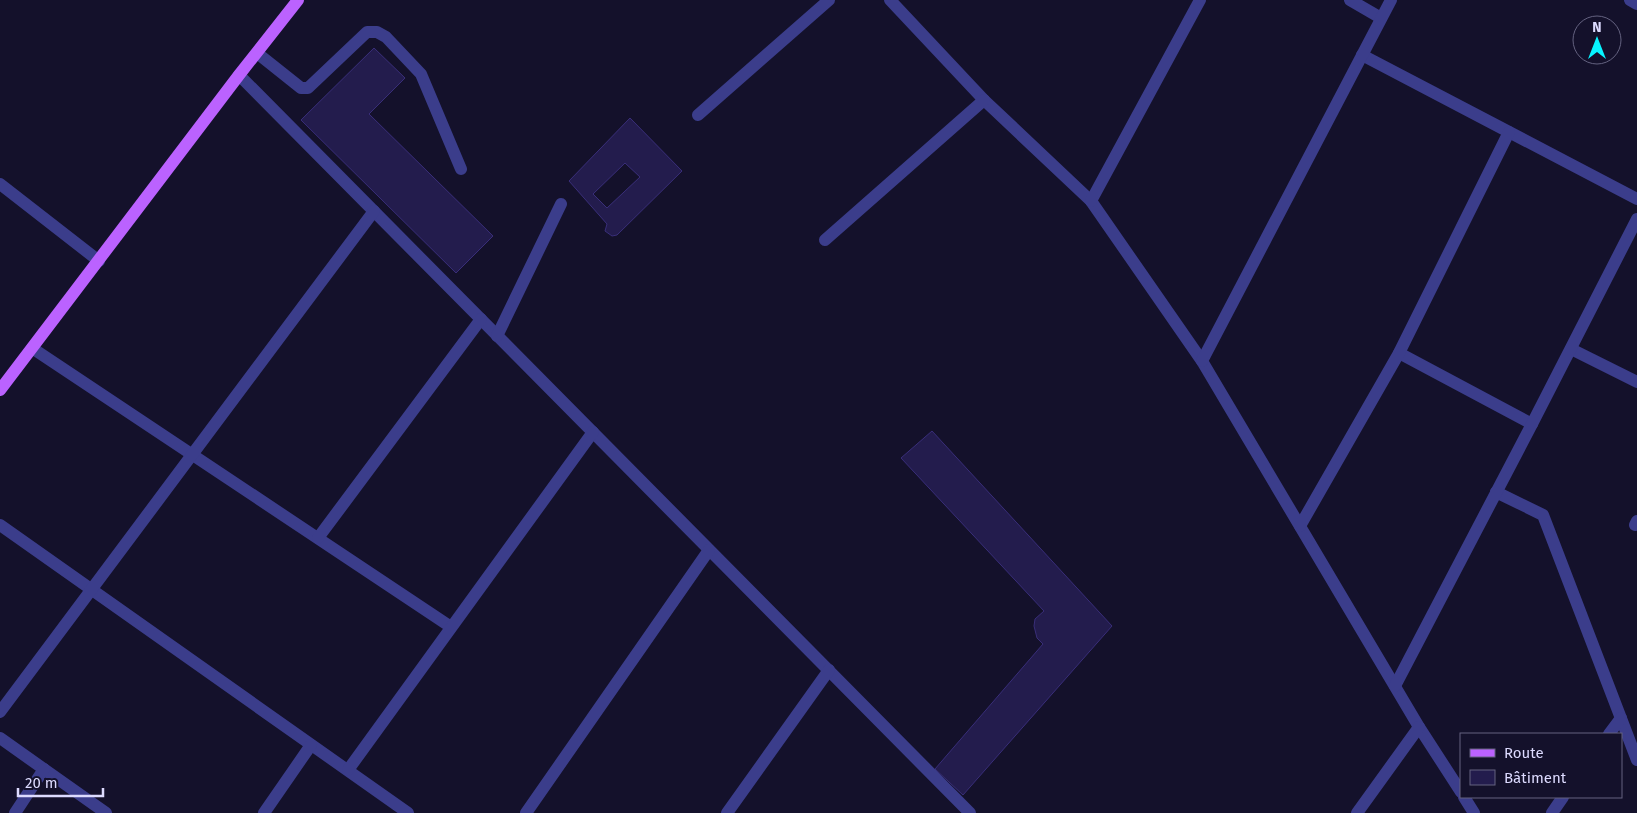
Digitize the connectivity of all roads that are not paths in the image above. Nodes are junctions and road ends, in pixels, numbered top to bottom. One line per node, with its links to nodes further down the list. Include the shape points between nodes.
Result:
1 (298, 0): 10 (main road)
2 (829, 0): 14 (street)
3 (890, 0): 13 (street)
4 (1200, 0): 19 (street)
5 (1350, 0): 9 (street)
6 (1390, 0): 9 (street)
7 (1630, 0): 8 (street)
8 (1637, 4)
9 (1381, 18): 11 (street)
10 (257, 53): 12 (main road); 16 (street, via 301,88 308,88 367,32 377,32 386,37 421,74)
11 (1362, 55): 15 (street); 30 (street)
12 (239, 75): 21 (street); 24 (main road)
13 (984, 100): 19 (street); 23 (street)
14 (698, 115)
15 (1509, 132): 18 (street); 29 (street)
16 (461, 169)
17 (0, 184): 24 (street)
18 (1637, 199)
19 (1091, 201): 30 (street)
20 (561, 204): 26 (street)
21 (374, 211): 25 (street); 35 (street)
22 (1637, 219): 28 (street)
23 (825, 240)
24 (99, 261): 27 (main road)
25 (481, 319): 26 (street); 39 (street)
26 (497, 336): 34 (street)
27 (32, 348): 32 (main road); 35 (street)
28 (1571, 349): 31 (street); 33 (street)
29 (1399, 352): 33 (street); 38 (street)
30 (1202, 361): 38 (street)
31 (1637, 382)
32 (0, 390)
33 (1532, 424): 36 (street)
34 (592, 432): 40 (street); 42 (street)
35 (192, 455): 39 (street); 41 (street)
36 (1496, 492): 44 (street); 46 (street, via 1543,515)
37 (0, 524): 41 (street)
38 (1300, 526): 44 (street)
39 (318, 538): 42 (street)
40 (709, 550): 43 (street); 62 (street)
41 (92, 590): 45 (street); 50 (street)
42 (452, 627): 53 (street)
43 (828, 670): 57 (street); 63 (street)
44 (1394, 686): 47 (street)
45 (0, 712)
46 (1621, 718): 48 (street); 51 (street)
47 (1419, 727): 54 (street); 64 (street)
48 (1610, 733)
49 (0, 738): 52 (street)
50 (311, 745): 53 (street); 60 (street)
51 (1637, 760)
52 (44, 769): 58 (street); 59 (street)
53 (348, 770): 61 (street)
54 (1460, 790)
55 (1465, 798): 65 (street)
56 (1562, 798): 66 (street)
57 (966, 812)
58 (15, 813)
59 (106, 813)
60 (264, 813)
61 (408, 813)
62 (526, 813)
63 (727, 813)
64 (1357, 813)
65 (1474, 813)
66 (1552, 813)

